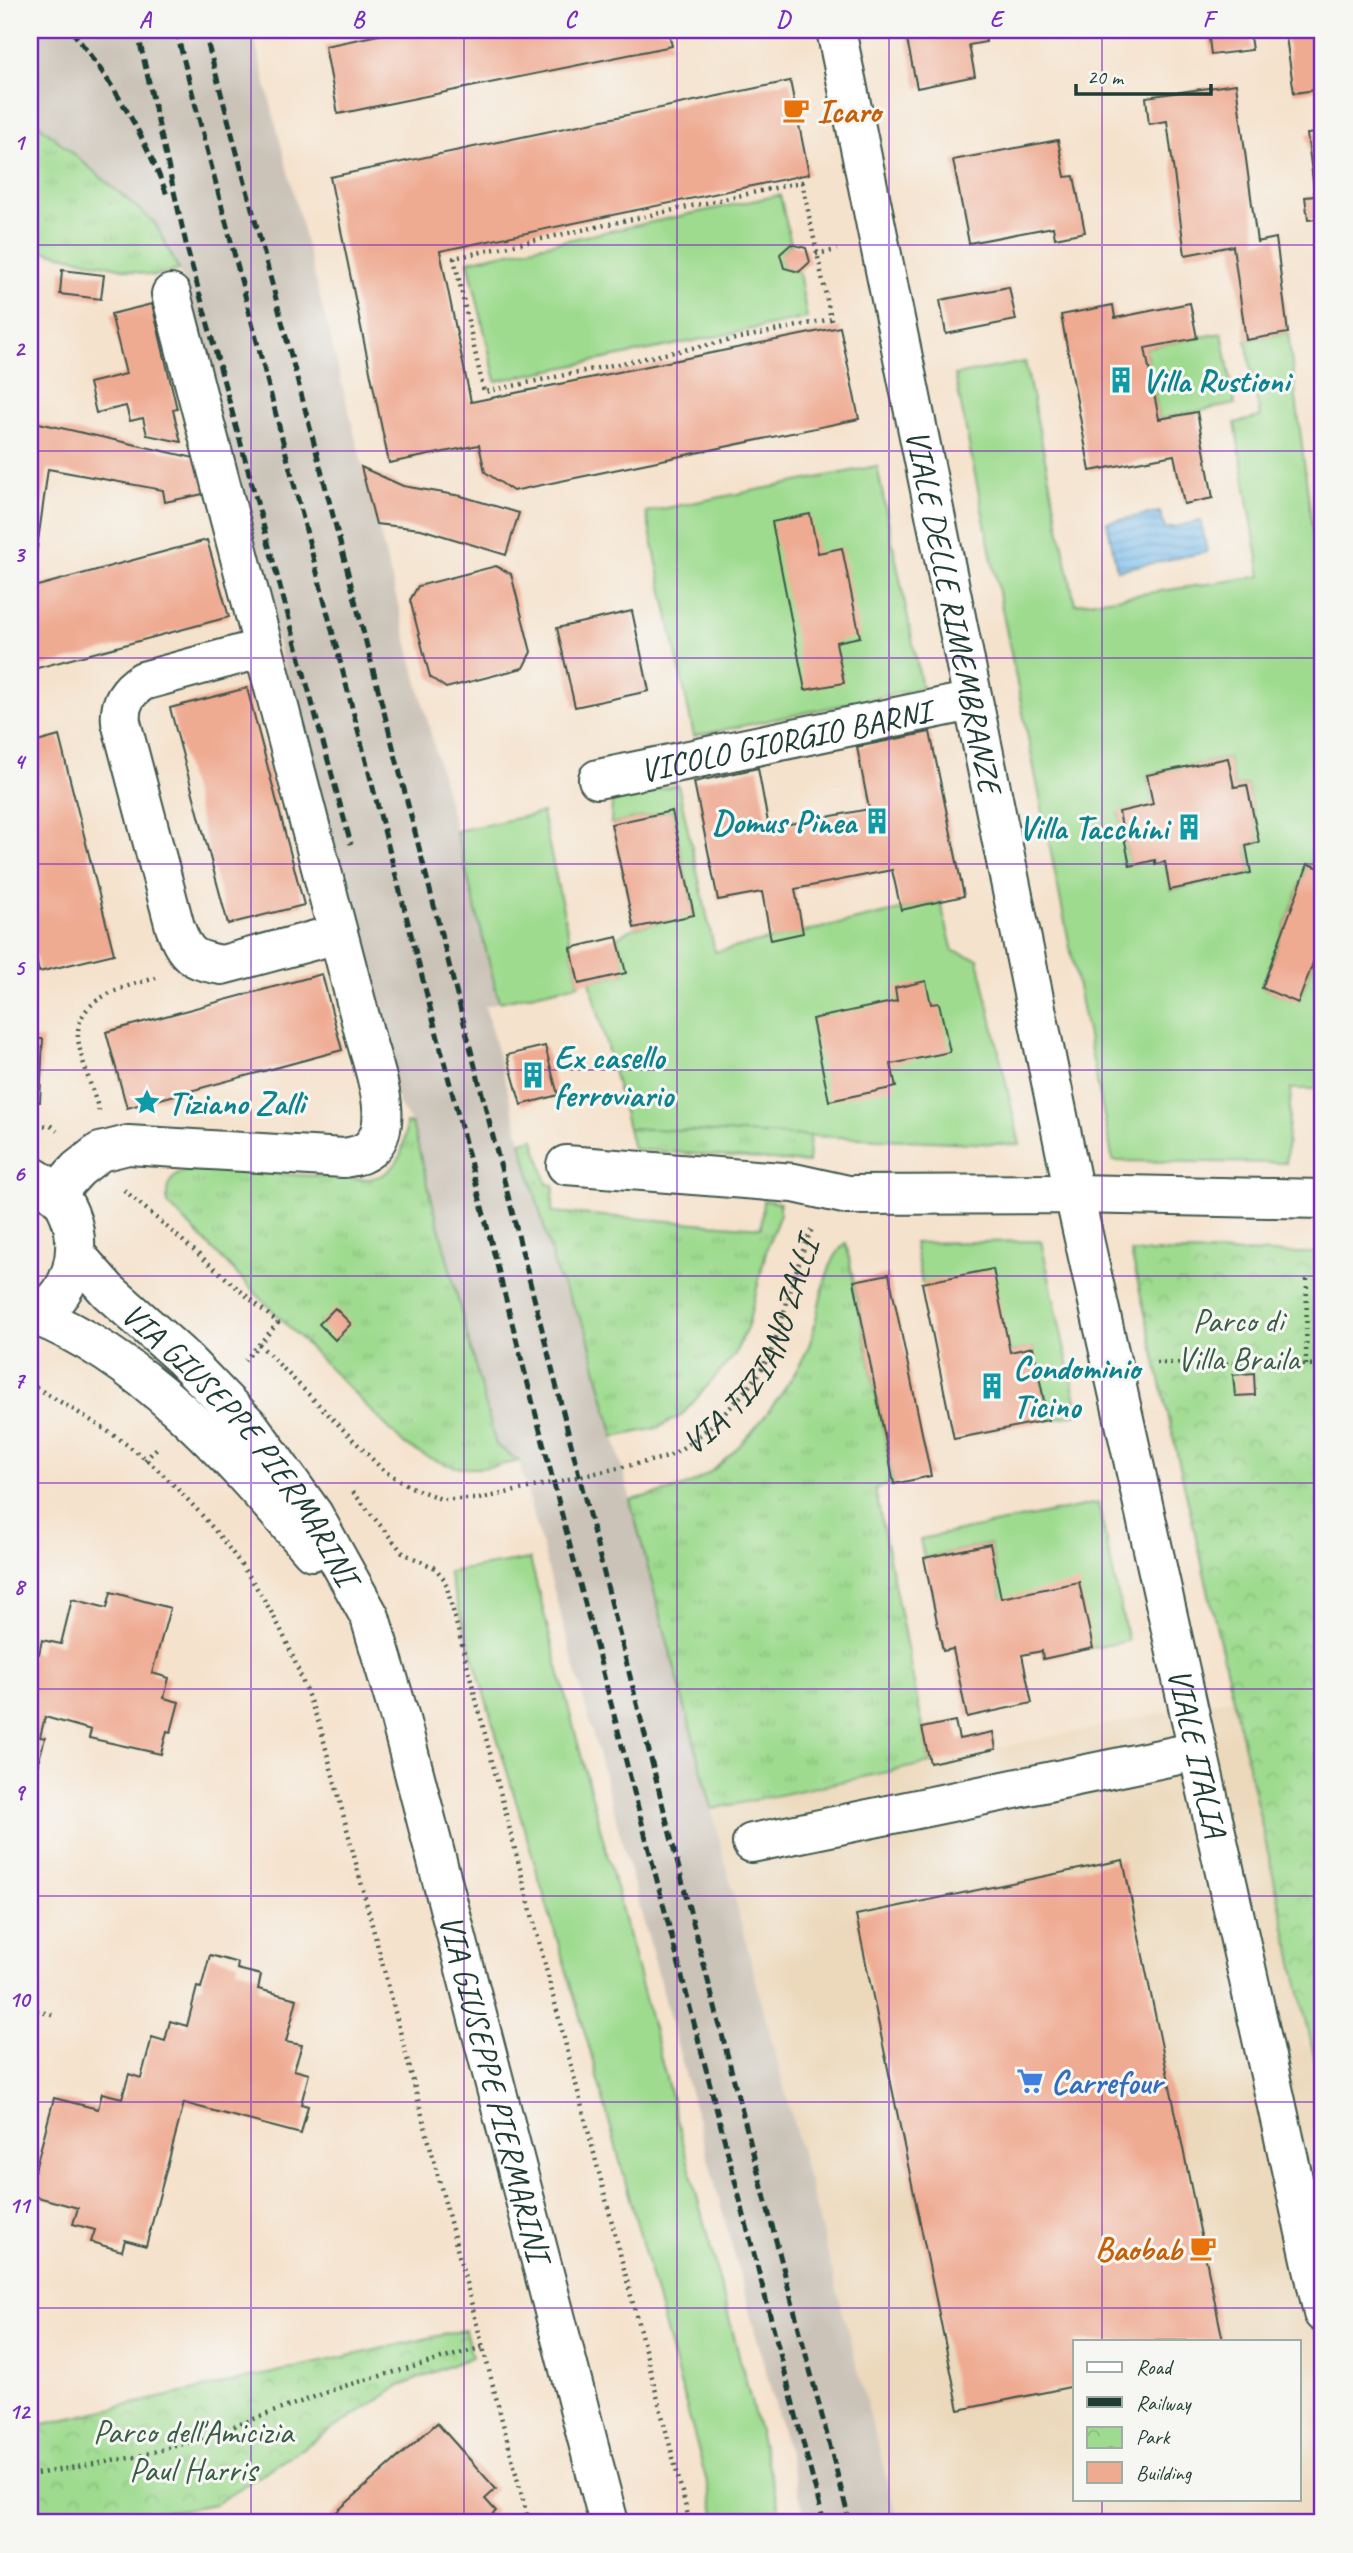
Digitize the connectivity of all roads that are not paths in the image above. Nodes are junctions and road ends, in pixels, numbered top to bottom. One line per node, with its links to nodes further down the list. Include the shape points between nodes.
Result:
1 (836, 30): 4 (street, VIALE DELLE RIMEMBRANZE)
2 (171, 295): 3 (street)
3 (263, 649): 6 (street); 6 (street, via 143,681 123,700 121,722 175,927 189,955 222,965)
4 (972, 701): 5 (street, VICOLO GIORGIO BARNI); 9 (street, VIALE DELLE RIMEMBRANZE)
5 (598, 779)
6 (338, 934): 8 (street, via 383,1106 377,1139 362,1154 344,1158 128,1145 100,1152)
7 (566, 1165): 9 (street, via 794,1183 848,1195)
8 (42, 1184): 11 (street, via 65,1204 75,1228)
9 (1074, 1194): 10 (street); 14 (street, VIALE ITALIA)
10 (1323, 1199)
11 (76, 1255): 12 (street, via 69,1279 55,1300); 13 (street, VIA GIUSEPPE PIERMARINI, via 251,1428 313,1514 370,1617)
12 (32, 1316): 13 (street, VIA GIUSEPPE PIERMARINI, via 67,1328 126,1365 208,1437 326,1567)
13 (380, 1651): 17 (street, VIA GIUSEPPE PIERMARINI)
14 (1198, 1751): 15 (street); 16 (street, VIALE ITALIA)
15 (752, 1843)
16 (1323, 2312)
17 (609, 2523)

